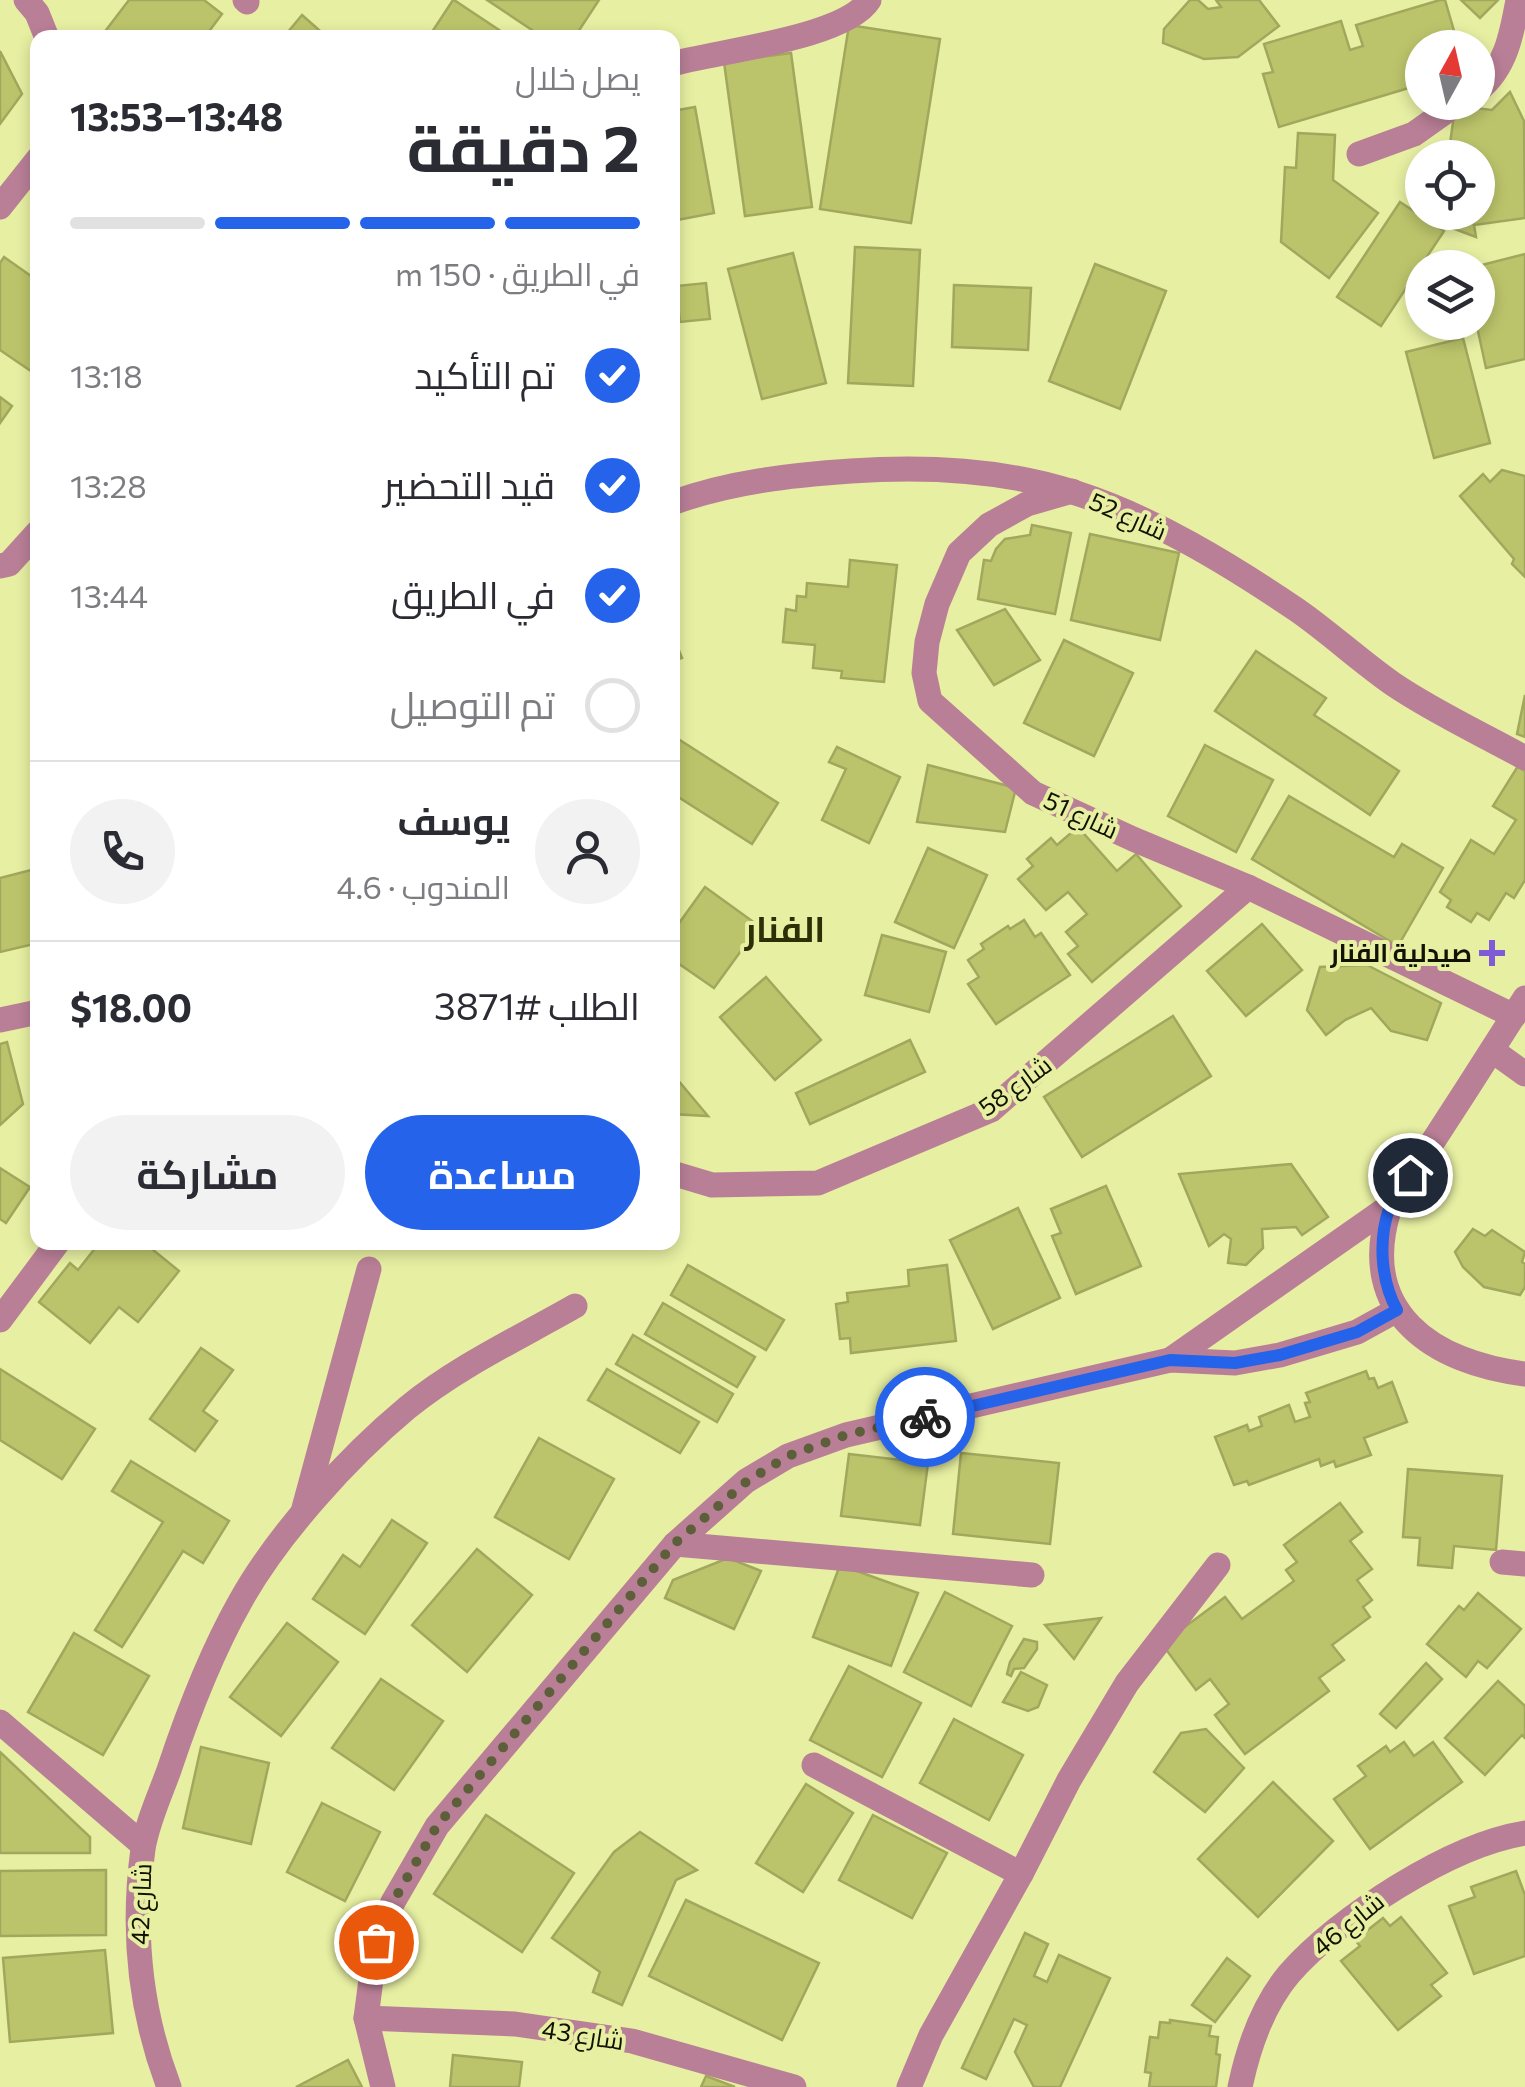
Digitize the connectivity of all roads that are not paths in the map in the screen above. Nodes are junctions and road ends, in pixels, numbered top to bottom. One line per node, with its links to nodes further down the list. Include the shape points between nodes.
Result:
1 (26, 0): 4 (street)
2 (869, 0): 5 (street, via 858,13 816,32)
3 (1518, 0): 6 (street, via 1510,42)
4 (44, 30)
5 (680, 62)
6 (1495, 72)
7 (1434, 120): 8 (street)
8 (1359, 154)
9 (30, 169): 10 (street)
10 (0, 207)
11 (1072, 492): 12 (street, شارع 52, via 996,476 900,468 800,474); 15 (street, شارع 52, via 1174,536 1242,575 1395,685); 16 (street, شارع 51, via 1027,504 959,552 927,642 930,701 1033,793)
12 (680, 500)
13 (30, 541): 14 (street)
14 (0, 566)
15 (1525, 758)
16 (1248, 887): 17 (street, شارع 51); 22 (street, شارع 58, via 991,1110 818,1182 712,1185)
17 (1519, 1007): 20 (street)
18 (30, 1014): 19 (street)
19 (0, 1020)
20 (1493, 1051): 21 (street); 23 (street)
21 (1525, 1074)
22 (680, 1175)
23 (1390, 1206): 27 (street, via 1385,1277); 29 (street)
24 (52, 1250): 28 (street)
25 (368, 1269): 31 (street)
26 (575, 1306): 31 (street, via 409,1407)
27 (1397, 1310): 29 (street, via 1357,1332 1280,1355 1235,1363); 30 (street, via 1452,1358)
28 (0, 1320)
29 (1170, 1360): 32 (street, via 846,1435 788,1456 746,1482)
30 (1525, 1374)
31 (303, 1513): 38 (street, via 240,1601 191,1706)
32 (674, 1544): 34 (street); 40 (street, via 437,1826 376,1942)
33 (1218, 1565): 39 (street, via 1126,1683)
34 (1032, 1575)
35 (0, 1722): 38 (street, شارع 42)
36 (814, 1765): 39 (street)
37 (1525, 1833): 45 (street, شارع 46, via 1393,1888 1334,1932 1288,1976 1247,2054)
38 (143, 1845): 41 (street, شارع 42, via 140,1976)
39 (1021, 1874): 44 (street)
40 (366, 2018): 42 (street); 43 (street, شارع 43, via 515,2024 632,2042)
41 (169, 2087)
42 (383, 2087)
43 (794, 2087)
44 (909, 2087)
45 (1240, 2087)

